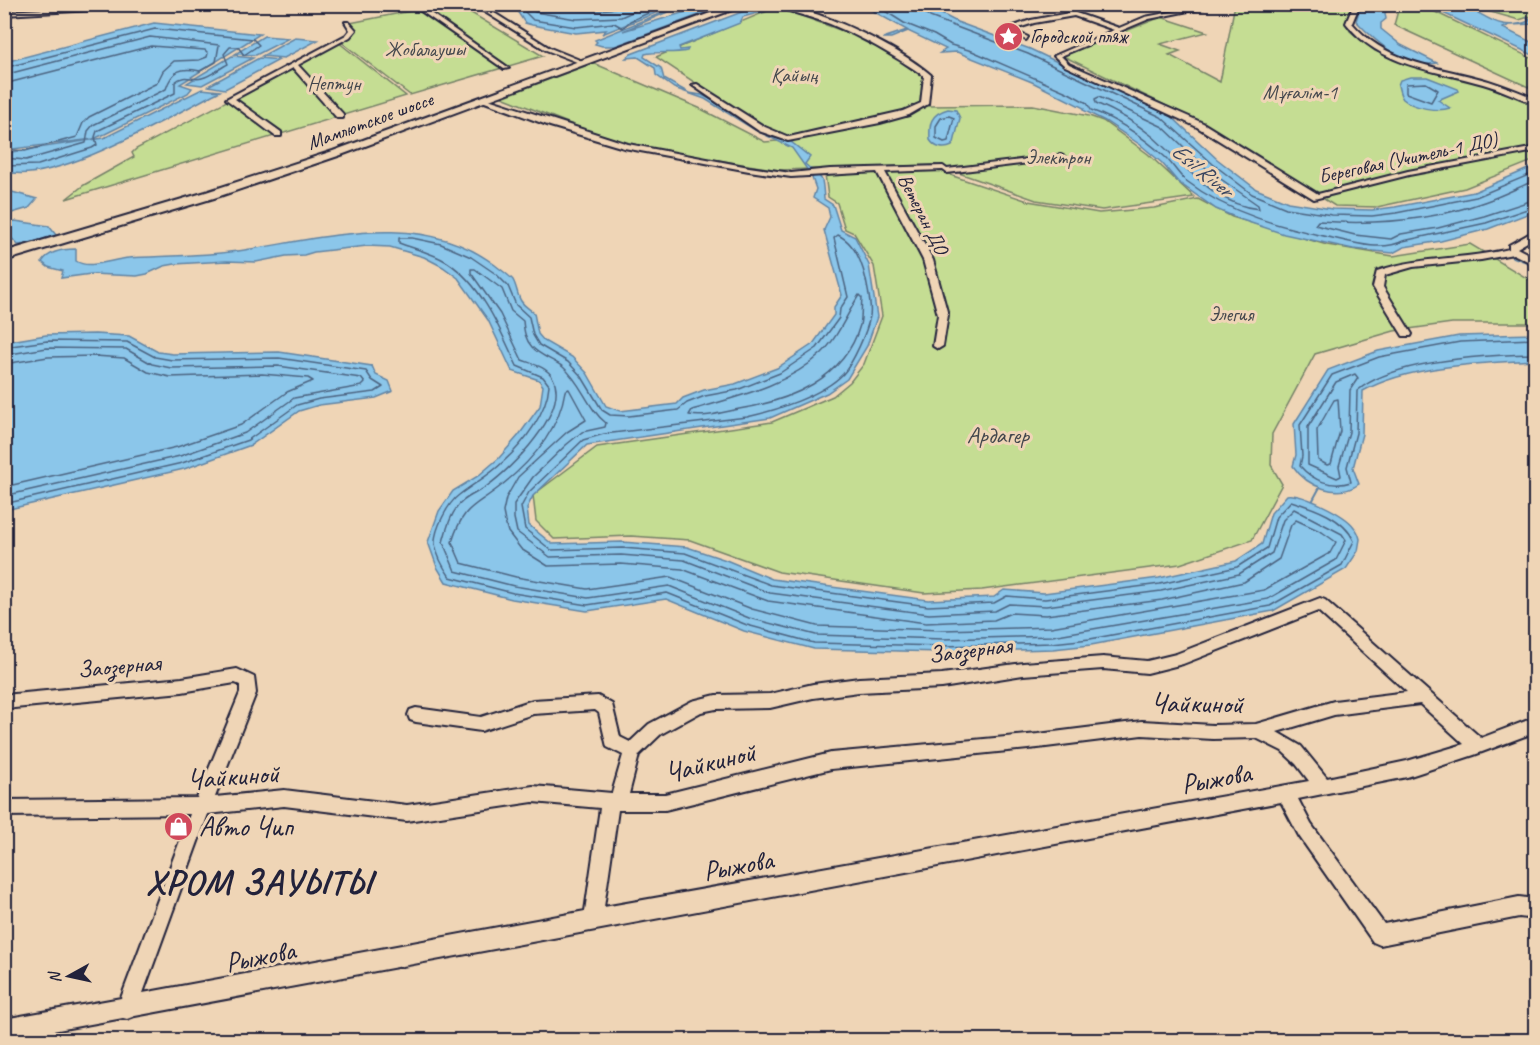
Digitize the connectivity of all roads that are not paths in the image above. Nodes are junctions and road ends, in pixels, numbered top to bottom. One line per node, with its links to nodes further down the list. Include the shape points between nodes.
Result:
1 (195, 4): 9 (street)
2 (475, 4): 13 (street, via 548,49)
3 (744, 4): 13 (highway, Мамлютское шоссе)
4 (771, 4): 16 (street, via 864,36 902,57 928,75 924,104 869,123 788,139 762,129)
5 (1357, 4): 18 (street, via 1349,23 1378,50 1488,83)
6 (1200, 7): 11 (street)
7 (420, 8): 15 (street)
8 (1069, 9): 11 (street); 12 (street, via 1006,30)
9 (4, 13)
10 (347, 23): 14 (street, via 353,28 348,36)
11 (1117, 29): 21 (street, Береговая (Учитель-1 ДО), via 1056,56 1067,65 1200,125 1320,197 1408,173)
12 (1026, 38)
13 (584, 63): 17 (highway, Мамлютское шоссе)
14 (294, 65): 19 (street); 20 (street, via 230,99)
15 (506, 68)
16 (695, 84)
17 (485, 99): 23 (street, via 627,146 749,169 791,175); 26 (highway, Мамлютское шоссе, via 220,192)
18 (1536, 102)
19 (339, 116)
20 (278, 134)
21 (1536, 149)
22 (1061, 158): 23 (street, via 945,170)
23 (880, 170): 29 (street, Ветеран ДО, via 928,260 943,315)
24 (1536, 233): 25 (street, via 1512,247)
25 (1514, 251): 27 (street); 28 (street, via 1380,273 1378,287)
26 (4, 256)
27 (1536, 262)
28 (1407, 333)
29 (938, 346)
30 (1423, 697): 34 (street, Чайкиной, via 1334,708); 35 (street); 36 (street, Заозерная, via 1320,604 1178,660 1147,667 1102,663 1023,669 942,681 859,685 770,701 708,703 664,723)
31 (4, 702): 40 (street, Заозерная, via 182,686 237,676 248,682 248,693)
32 (416, 715): 36 (street, via 480,724 533,707 598,703 606,709 613,741)
33 (1536, 724): 35 (street)
34 (1256, 731): 37 (street, via 1290,745); 39 (street, Чайкиной, via 1142,728 831,761 679,800)
35 (1478, 746): 37 (street, Рыжова, via 1407,769)
36 (632, 751): 39 (street)
37 (1323, 786): 38 (street, Рыжова)
38 (1286, 793): 42 (street, via 1305,830 1380,936 1519,907); 43 (street, Рыжова)
39 (614, 801): 40 (street, Чайкиной, via 533,794 406,813 284,798); 43 (street)
40 (202, 806): 41 (street, Чайкиной); 44 (street)
41 (4, 808)
42 (1536, 909)
43 (593, 919): 44 (street, Рыжова)
44 (127, 1009): 45 (street, Рыжова)
45 (4, 1030)

